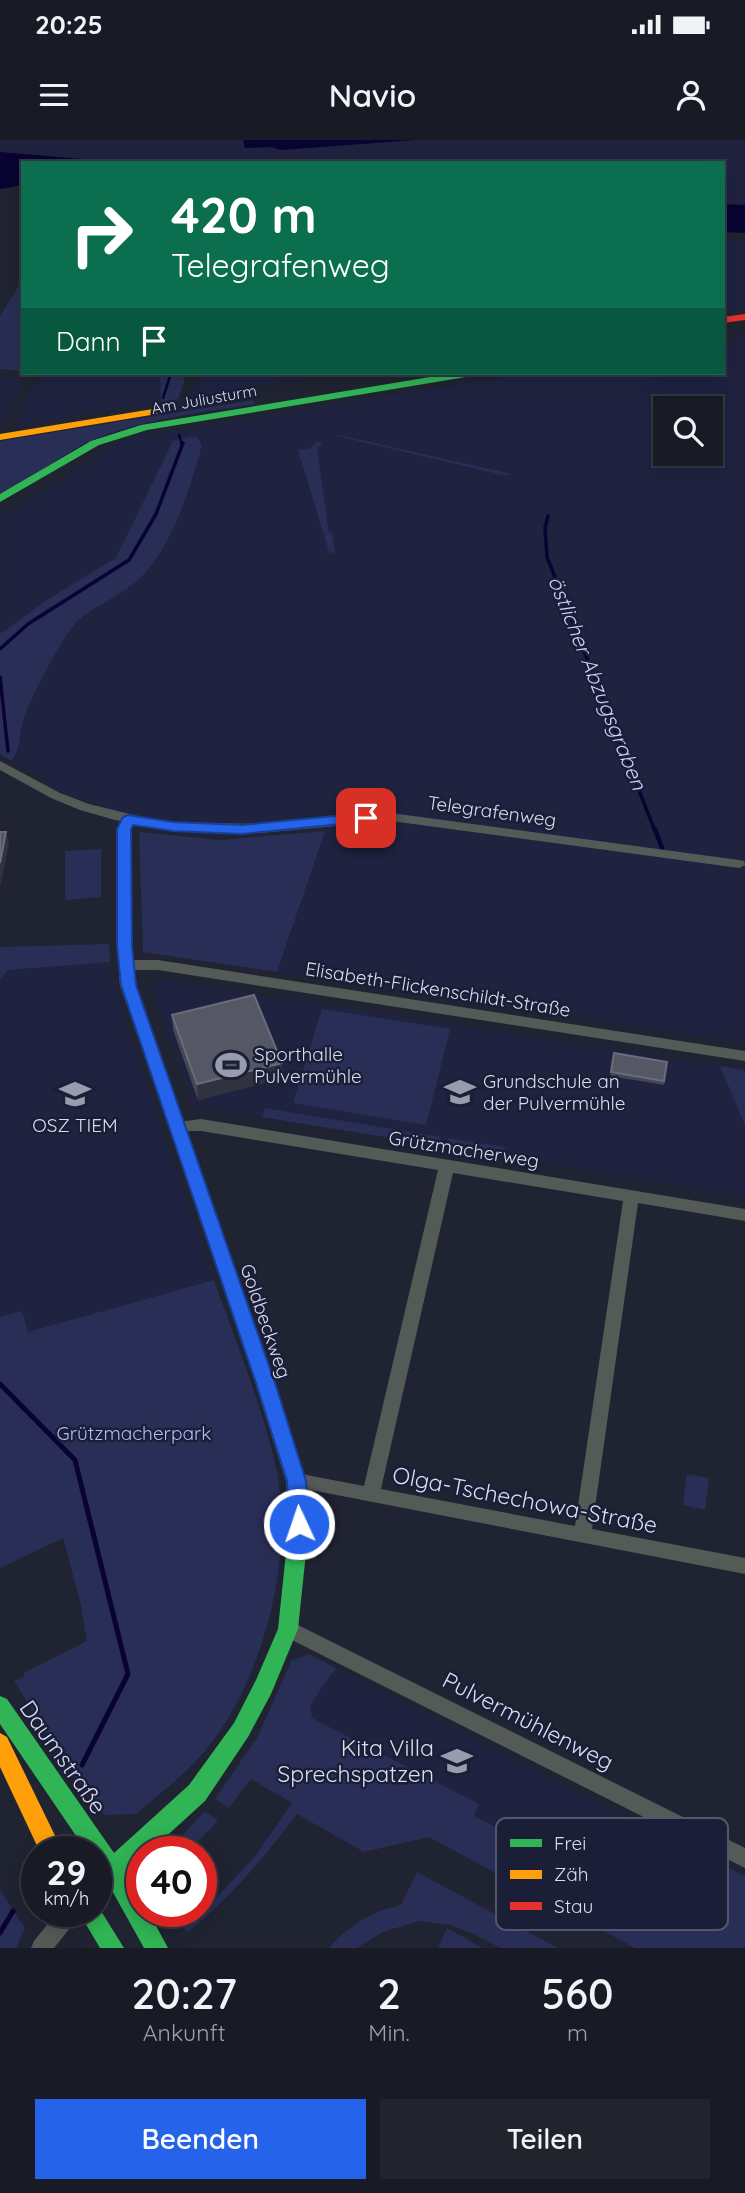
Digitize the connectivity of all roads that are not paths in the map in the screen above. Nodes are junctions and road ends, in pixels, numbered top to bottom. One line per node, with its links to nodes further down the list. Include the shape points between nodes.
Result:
1 (745, 317): 2 (main road)
2 (725, 320)
3 (745, 329): 4 (main road)
4 (725, 332)
5 (387, 375): 7 (main road, Am Juliusturm)
6 (457, 375): 7 (main road, Am Juliusturm)
7 (265, 400): 8 (main road, Am Juliusturm); 9 (main road, Am Juliusturm, via 131,430 86,448)
8 (0, 437)
9 (0, 499)
10 (0, 765): 11 (street, Telegrafenweg, via 59,798)
11 (128, 820): 12 (street, Telegrafenweg, via 242,830 391,817); 13 (main road, Goldbeckweg, via 124,829)
12 (739, 864)
13 (125, 965): 14 (street, Elisabeth-Flickenschildt-Straße, via 158,965); 15 (main road, Goldbeckweg)
14 (745, 1056)
15 (176, 1127): 16 (street, Grützmacherweg, via 201,1125); 19 (main road, Goldbeckweg)
16 (447, 1166): 17 (street, Grützmacherweg); 20 (street)
17 (631, 1196): 18 (street, Grützmacherweg); 21 (street)
18 (745, 1215)
19 (296, 1481): 20 (street, Olga-Tschechowa-Straße); 23 (main road, Goldbeckweg, via 297,1557)
20 (371, 1495): 21 (street, Olga-Tschechowa-Straße)
21 (582, 1535): 22 (street, Olga-Tschechowa-Straße)
22 (745, 1566)
23 (288, 1629): 26 (street, Pulvermühlenweg); 31 (main road, Goldbeckweg, via 232,1746 197,1793)
24 (0, 1706): 28 (main road, Daumstraße)
25 (0, 1744): 27 (main road)
26 (665, 1818)
27 (44, 1836)
28 (89, 1836)
29 (728, 1849): 30 (street, Pulvermühlenweg)
30 (745, 1858)
31 (112, 1869): 36 (main road, Daumstraße)
32 (58, 1927): 34 (street)
33 (99, 1927): 35 (main road)
34 (41, 1948)
35 (113, 1948)
36 (157, 1948)

